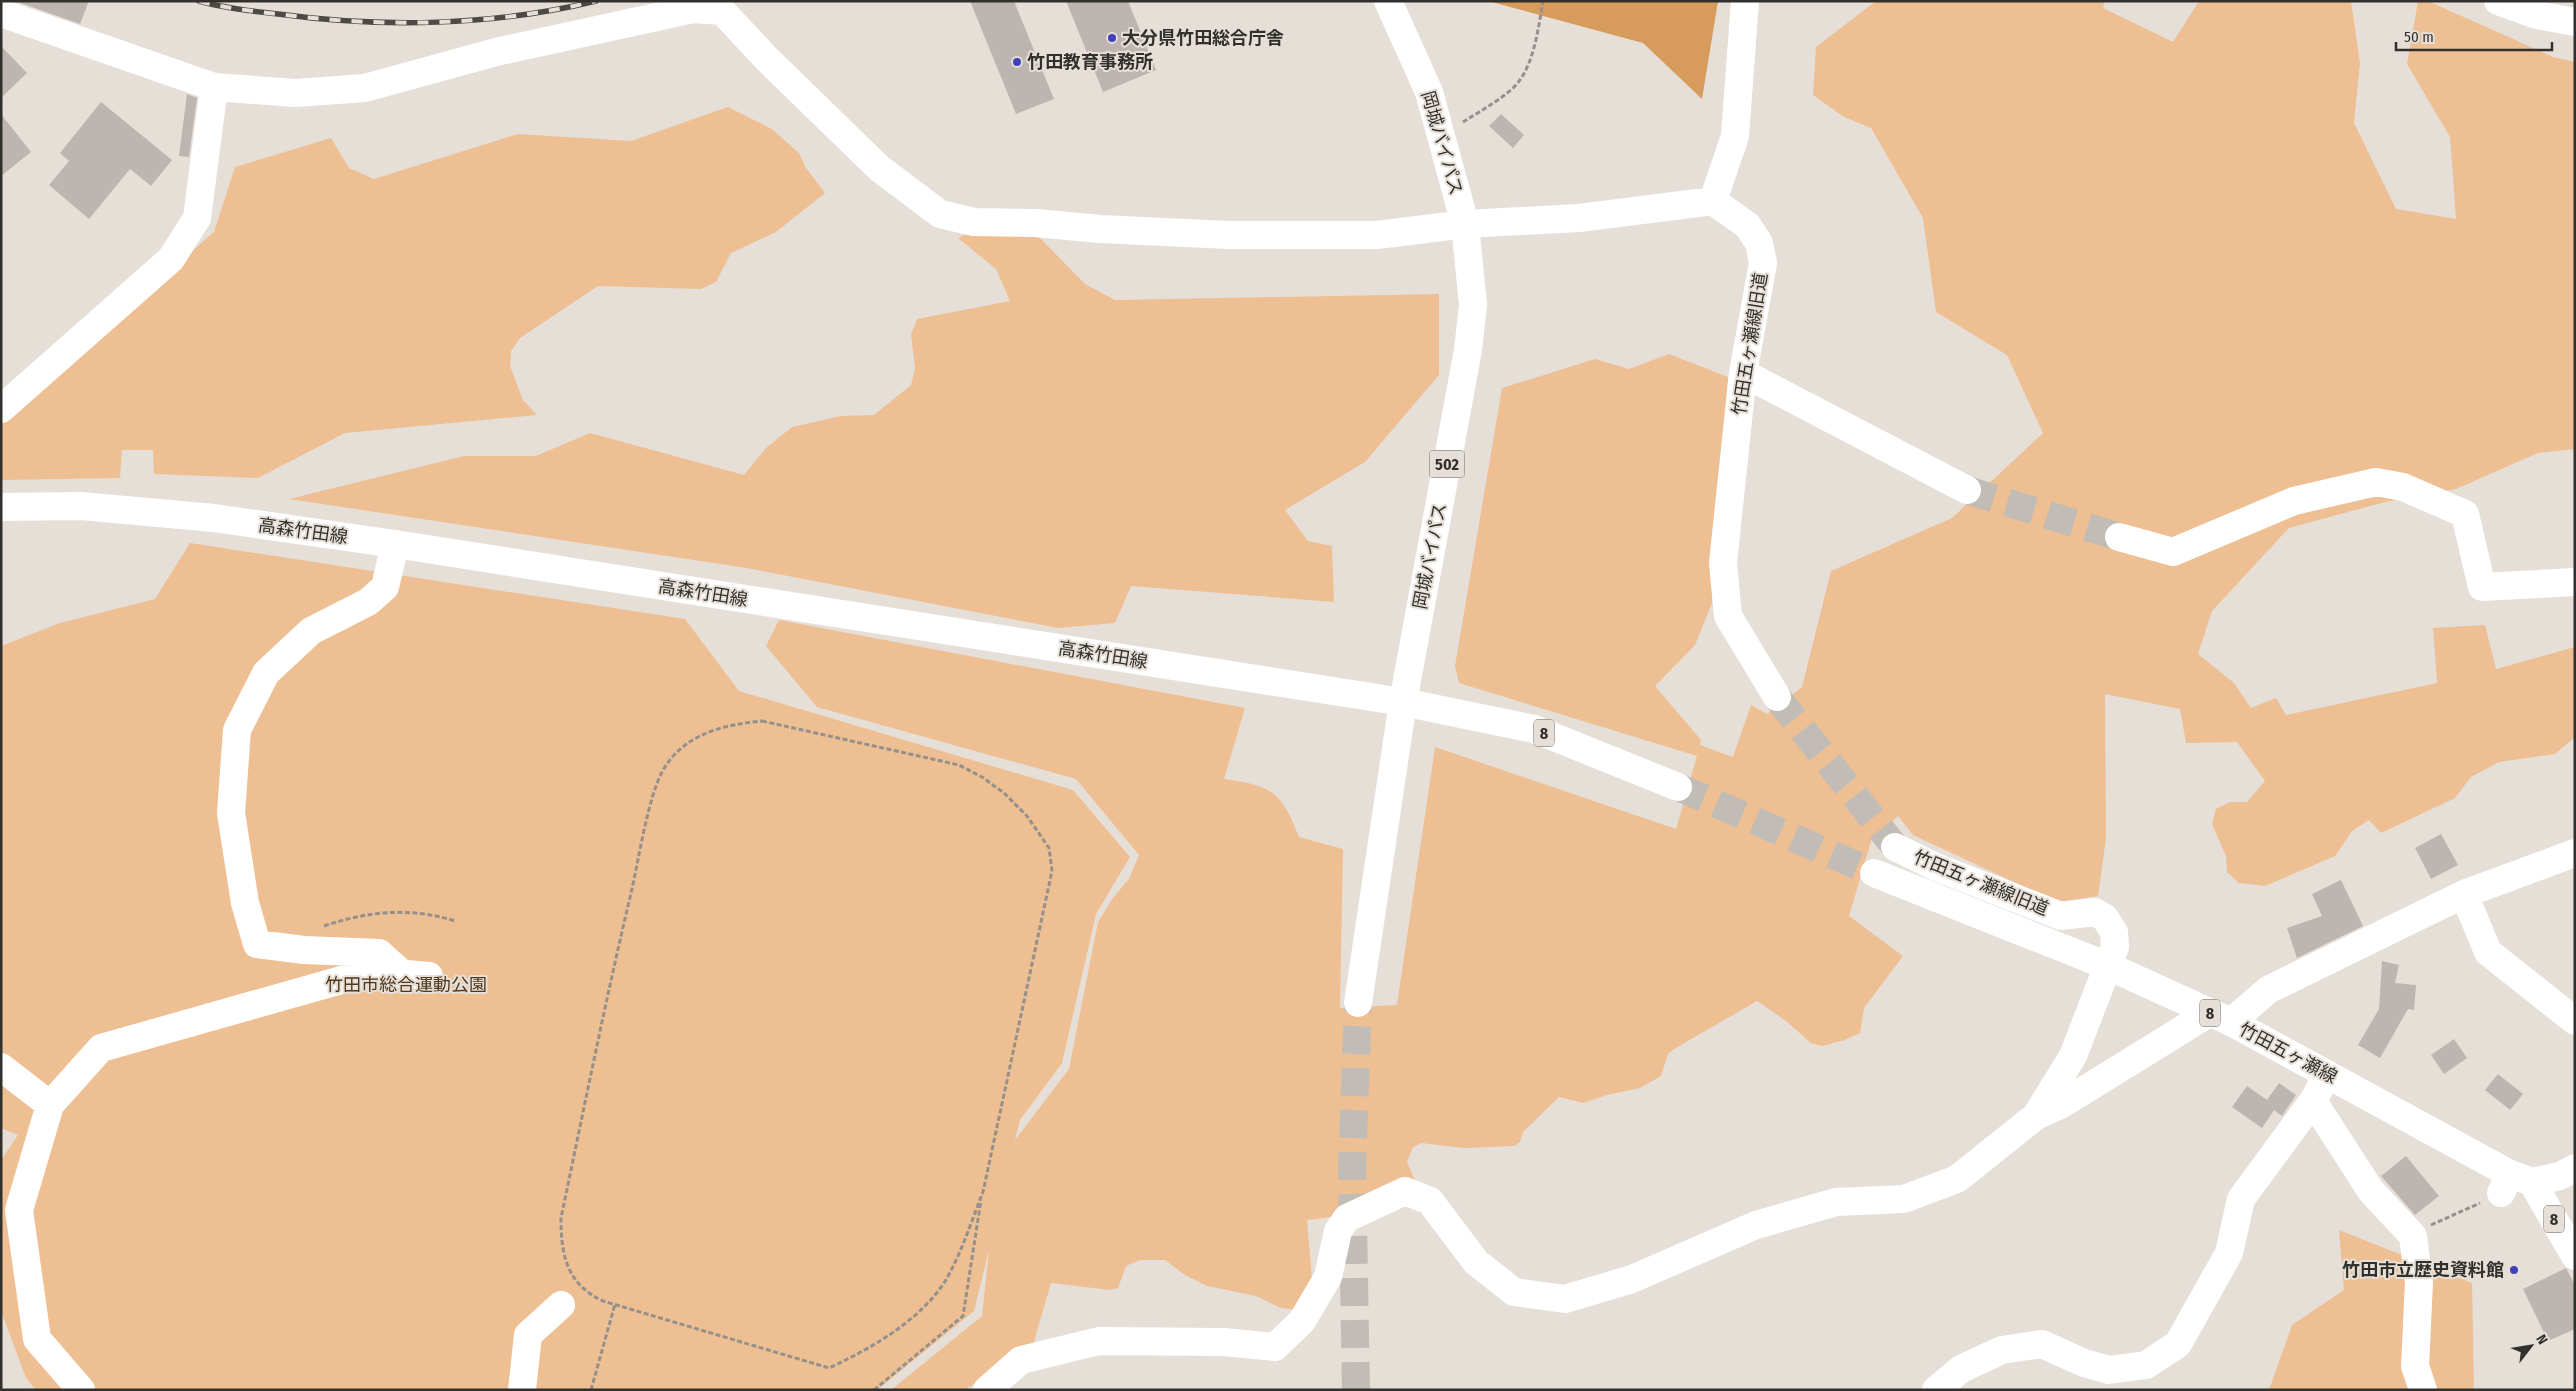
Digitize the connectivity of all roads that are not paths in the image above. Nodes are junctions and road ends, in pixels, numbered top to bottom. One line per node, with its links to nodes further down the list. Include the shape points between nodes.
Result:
1 (1388, 1): 8 (main road, 岡城バイパス / 502, via 1429,92)
2 (1746, 1): 7 (main road, via 1734,136)
3 (2498, 1): 5 (main road)
4 (1, 13): 6 (main road)
5 (2575, 22)
6 (214, 86): 8 (main road, via 295,93 365,88 496,52 693,9 722,11 879,168 940,214 974,222 1229,235 1377,235); 10 (main road, via 197,218 171,259)
7 (1713, 201): 8 (main road, via 1579,218); 9 (main road, 竹田五ヶ瀬線旧道, via 1748,226 1758,243 1763,263)
8 (1465, 224): 17 (main road, 岡城バイパス / 502, via 1473,305 1468,350)
9 (1743, 373): 11 (main road); 16 (main road, 竹田五ヶ瀬線旧道, via 1723,563 1728,616)
10 (1, 409)
11 (1967, 490)
12 (1, 507): 14 (main road, 高森竹田線, via 41,505 127,509)
13 (2119, 537): 15 (main road, via 2173,552 2294,501 2376,482 2403,487 2465,514 2482,588)
14 (395, 544): 17 (main road, 高森竹田線); 24 (main road, via 385,587 368,602 311,632 266,673 237,730 231,813 245,903 257,944 304,950 379,953)
15 (2575, 582)
16 (1777, 698)
17 (1403, 702): 18 (main road, 8, via 1534,729); 26 (main road, 岡城バイパス / 502)
18 (1678, 787)
19 (1895, 847): 23 (main road, 竹田五ヶ瀬線旧道, via 1936,867 2061,916 2095,912 2105,918 2114,932 2115,947)
20 (2575, 853): 22 (main road)
21 (1874, 873): 23 (main road, 竹田五ヶ瀬線 / 8)
22 (2464, 894): 27 (main road, via 2268,990); 28 (main road, via 2488,952)
23 (2108, 966): 27 (main road, 竹田五ヶ瀬線 / 8); 33 (main road, via 2073,1056)
24 (401, 974): 25 (main road); 32 (main road, via 373,971 101,1048)
25 (429, 976)
26 (1358, 1003)
27 (2220, 1017): 30 (main road, 竹田五ヶ瀬線 / 8); 33 (main road)
28 (2575, 1021)
29 (1, 1067): 32 (main road)
30 (2327, 1073): 31 (main road); 35 (main road, 竹田五ヶ瀬線 / 8)
31 (2313, 1101): 38 (main road, via 2241,1199 2229,1253 2178,1344); 43 (main road, via 2371,1191 2421,1231 2415,1366)
32 (50, 1105): 39 (main road, via 19,1210 37,1339)
33 (2036, 1116): 41 (main road, via 1957,1179 1904,1199 1836,1202 1756,1225 1632,1279 1565,1299 1514,1292 1476,1262 1430,1201 1405,1191 1347,1218 1338,1231 1328,1277 1302,1321 1275,1347 1224,1342 1099,1341 1021,1360)
34 (2575, 1168): 35 (main road, via 2560,1176)
35 (2515, 1183): 36 (main road, 8)
36 (2575, 1256)
37 (561, 1305): 40 (main road, via 528,1335)
38 (2143, 1377): 42 (main road, via 2084,1363 2042,1344 2002,1350 1961,1369)
39 (81, 1390)
40 (522, 1390)
41 (987, 1390)
42 (1936, 1390)
43 (2424, 1390)

